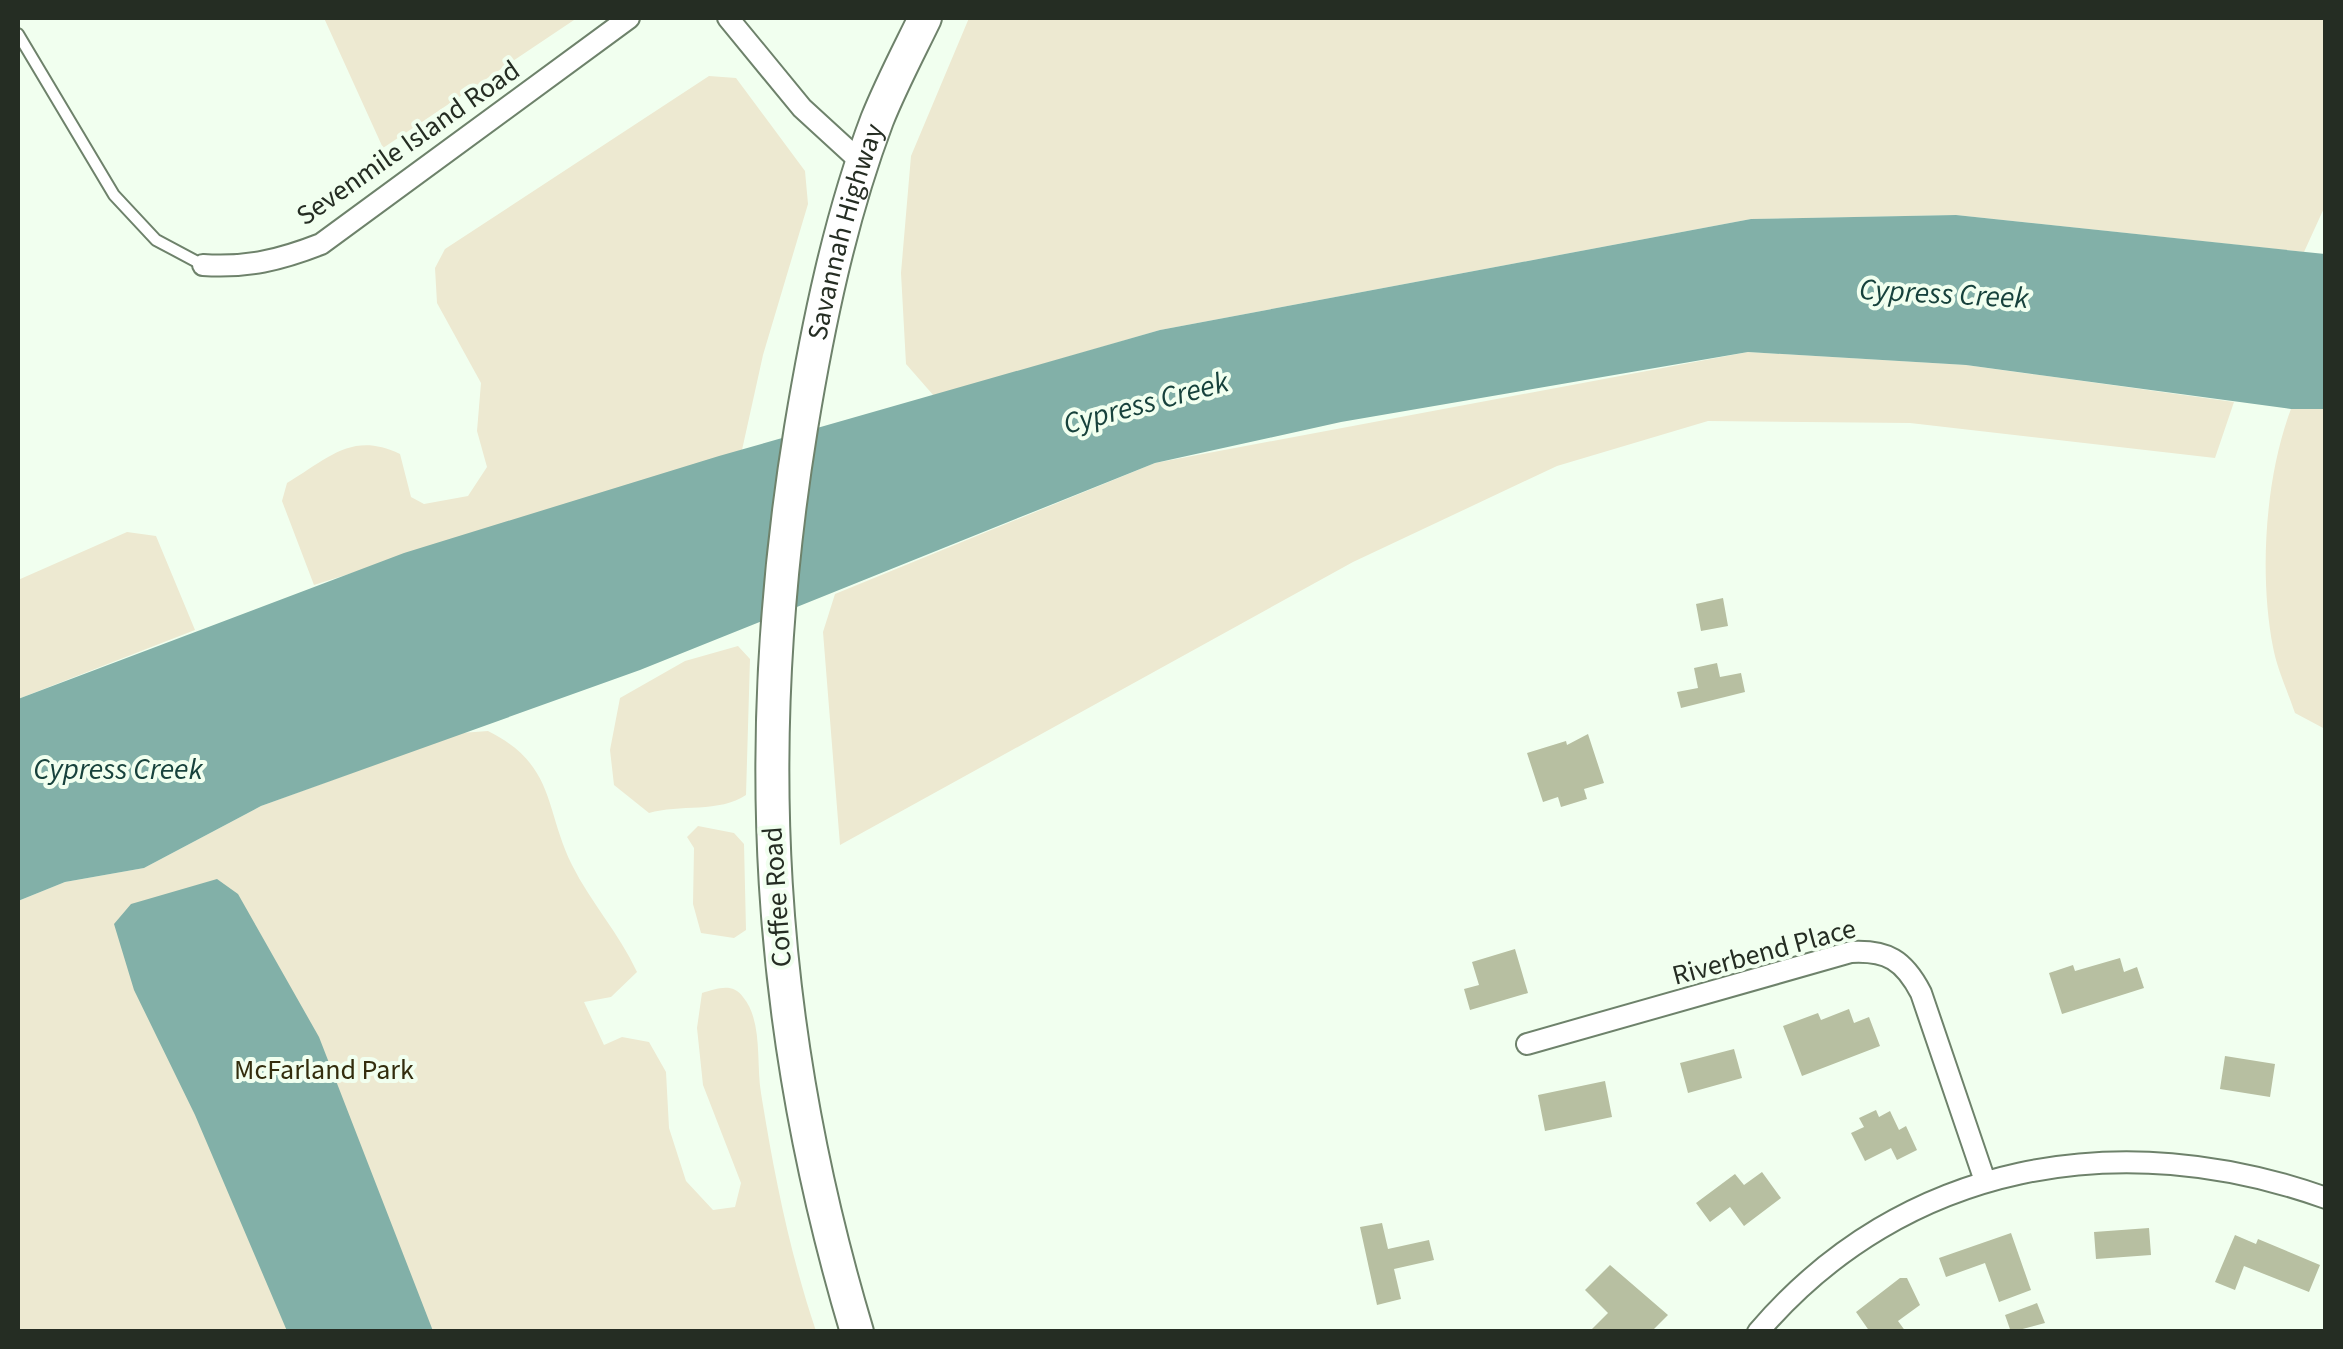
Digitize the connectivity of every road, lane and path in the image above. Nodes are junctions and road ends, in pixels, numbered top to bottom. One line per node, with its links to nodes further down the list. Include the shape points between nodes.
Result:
1 (629, 18): 6 (street, Sevenmile Island Road, via 322,244 277,261)
2 (728, 18): 5 (street, via 802,108)
3 (925, 18): 5 (main road, Savannah Highway)
4 (18, 34): 6 (lane, Sevenmile Island Road, via 114,195 156,240)
5 (862, 163): 7 (main road, Savannah Highway, via 820,326)
6 (203, 264)
7 (796, 456): 11 (main road, Coffee Road, via 780,568 769,766 778,929 797,1084)
8 (1527, 1044): 9 (street, Riverbend Place, via 1851,952 1894,957 1920,993)
9 (1985, 1181): 10 (street, via 2064,1165 2153,1159 2262,1176); 12 (street, via 1875,1231 1804,1284)
10 (2326, 1198)
11 (857, 1332)
12 (1758, 1332)

